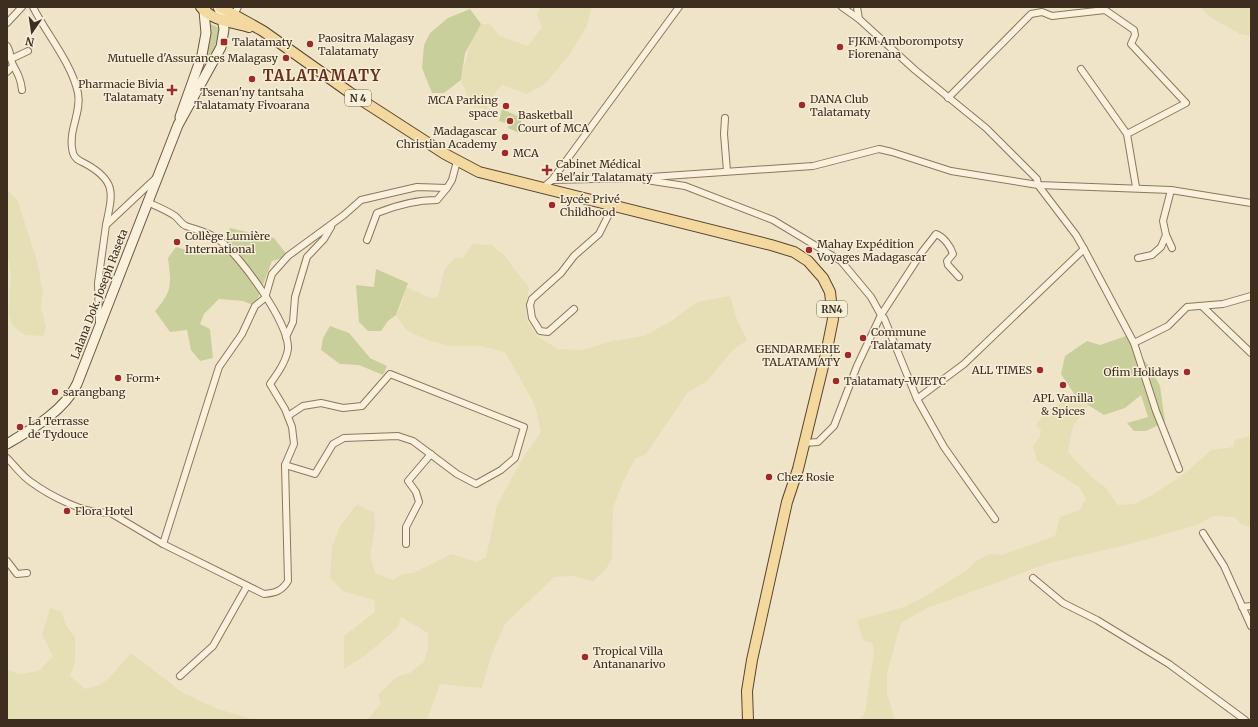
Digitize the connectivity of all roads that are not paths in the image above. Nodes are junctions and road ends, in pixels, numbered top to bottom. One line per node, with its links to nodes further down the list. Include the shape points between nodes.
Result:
1 (22, 7): 10 (street)
2 (33, 7): 38 (street, via 63,58 78,93 70,135 73,154 78,161 86,164 110,184 112,197)
3 (219, 7): 8 (main road, N 4)
4 (679, 7): 28 (street)
5 (842, 7): 9 (street)
6 (857, 7): 9 (street)
7 (204, 8): 8 (main road, N 4, via 208,15); 14 (main road, via 206,33)
8 (230, 18): 15 (main road, via 221,47); 24 (main road, N 4, via 263,31 349,92)
9 (859, 19): 20 (street)
10 (7, 23)
11 (7, 46): 13 (street)
12 (28, 51): 13 (street)
13 (12, 59): 16 (street)
14 (200, 62): 15 (main road); 22 (main road)
15 (212, 64): 22 (main road)
16 (13, 66): 18 (street); 19 (street, via 17,69)
17 (1081, 69): 23 (street)
18 (7, 72)
19 (22, 90)
20 (948, 98): 23 (street, via 1031,14 1042,12 1052,16 1105,10 1134,30 1135,35 1131,44 1186,103); 29 (street, via 986,128 1037,179)
21 (725, 118): 25 (street)
22 (178, 125): 26 (main road, Lalana Dok. Joseph Raseta)
23 (1127, 134): 30 (street)
24 (457, 161): 31 (street); 32 (main road, RN4, via 479,172)
25 (727, 171): 27 (street); 29 (street, via 812,166 880,149 951,171)
26 (156, 178): 34 (main road, Lalana Dok. Joseph Raseta); 38 (street)
27 (636, 178): 28 (street); 49 (street, via 685,186 773,220 842,261 871,297)
28 (552, 180): 32 (street)
29 (1038, 185): 30 (street); 42 (street, via 1076,234)
30 (1136, 187): 33 (street)
31 (447, 188): 37 (street, via 417,187 361,200); 40 (street, via 437,200 398,204 377,213)
32 (541, 189): 36 (main road, RN4)
33 (1171, 190): 35 (street); 39 (street, via 1163,221)
34 (147, 202): 46 (street, via 175,216 184,225 220,240 242,262); 50 (main road, Lalana Dok. Joseph Raseta)
35 (1251, 202)
36 (613, 206): 48 (street, via 599,234 532,299 530,305 532,318 540,331 548,332); 56 (main road, RN4, via 794,252 823,278 832,301 832,325)
37 (333, 224): 46 (street, via 288,256 272,274); 51 (street, via 324,239 307,257 295,297 293,322)
38 (106, 225): 50 (street, via 98,283)
39 (1166, 234): 41 (street); 43 (street, via 1161,247 1152,255)
40 (367, 240)
41 (1172, 248)
42 (1084, 249): 52 (street); 54 (street, via 964,364)
43 (1138, 258)
44 (959, 277): 49 (street, via 947,262 953,254 952,251 944,239 936,234)
45 (1251, 296): 47 (street, via 1223,304)
46 (265, 298): 51 (street, via 276,313); 64 (street, via 255,306 242,334 219,367)
47 (1203, 306): 52 (street, via 1187,307 1168,326); 53 (street)
48 (574, 309)
49 (881, 315): 54 (street); 56 (street, via 857,366 834,426 818,442)
50 (100, 328): 57 (main road, Lalana Dok. Joseph Raseta, via 74,392 51,415)
51 (286, 337): 55 (street, via 288,348 283,364 270,384)
52 (1134, 343): 61 (street, via 1156,411)
53 (1251, 353)
54 (917, 399): 62 (street, via 944,448)
55 (288, 416): 58 (street, via 303,406 362,406 390,374 524,427 515,458 501,470 476,484 457,474); 60 (street, via 294,444)
56 (804, 443): 74 (main road, RN4, via 787,502 752,660 747,691)
57 (7, 444)
58 (430, 454): 60 (street, via 413,441 398,436 344,438 333,444 315,474); 65 (street, via 408,481 419,502 406,527)
59 (7, 458): 64 (street, via 30,482 53,496 101,514 109,512)
60 (285, 465): 69 (street, via 288,581 285,587 274,593 264,594)
61 (1179, 469)
62 (995, 519)
63 (1203, 534): 71 (street, via 1224,566)
64 (164, 544): 69 (street)
65 (406, 544)
66 (7, 561): 67 (street, via 17,574)
67 (27, 573)
68 (1033, 578): 75 (street, via 1063,603 1097,620 1169,664)
69 (247, 586): 73 (street, via 213,646)
70 (1251, 606): 71 (street)
71 (1242, 607): 72 (street)
72 (1251, 626)
73 (180, 676)
74 (748, 720)
75 (1245, 720)

